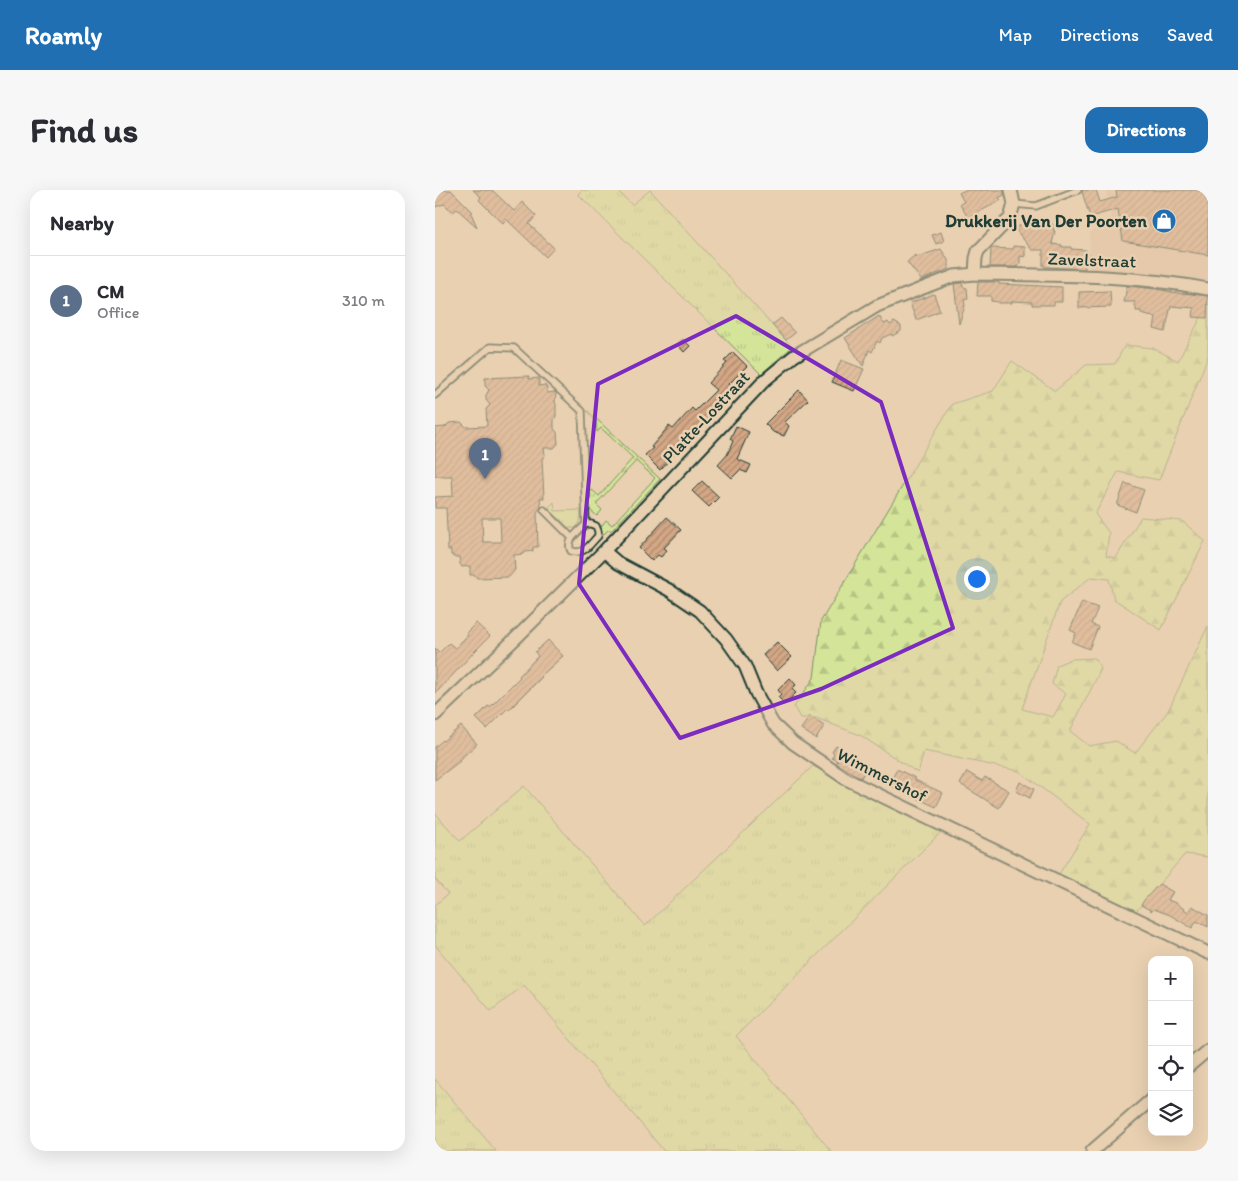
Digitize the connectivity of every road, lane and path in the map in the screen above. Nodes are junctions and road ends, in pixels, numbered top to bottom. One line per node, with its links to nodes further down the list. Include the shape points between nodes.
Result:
1 (1011, 190): 3 (street)
2 (1078, 190): 3 (lane, via 1036,206)
3 (1014, 204): 4 (street, via 1010,218 978,252)
4 (975, 274): 5 (street, Zavelstraat, via 1125,278); 11 (street, Platte-Lostraat, via 954,276 877,306 794,356 765,380)
5 (1208, 288)
6 (435, 395): 8 (lane, via 490,348 514,348 582,411)
7 (544, 510): 9 (lane)
8 (586, 524): 9 (lane); 10 (lane, via 596,526 598,536)
9 (572, 538): 10 (lane, via 569,547 571,552 577,553 583,552)
10 (593, 541): 11 (lane)
11 (604, 552): 12 (street, Platte-Lostraat); 13 (street, Wimmershof, via 700,611 727,639 745,666 773,724 823,764 846,779)
12 (435, 716)
13 (1208, 953)
14 (1208, 1050): 15 (street)
15 (1193, 1063)
16 (1148, 1102): 17 (street)
17 (1092, 1151)

